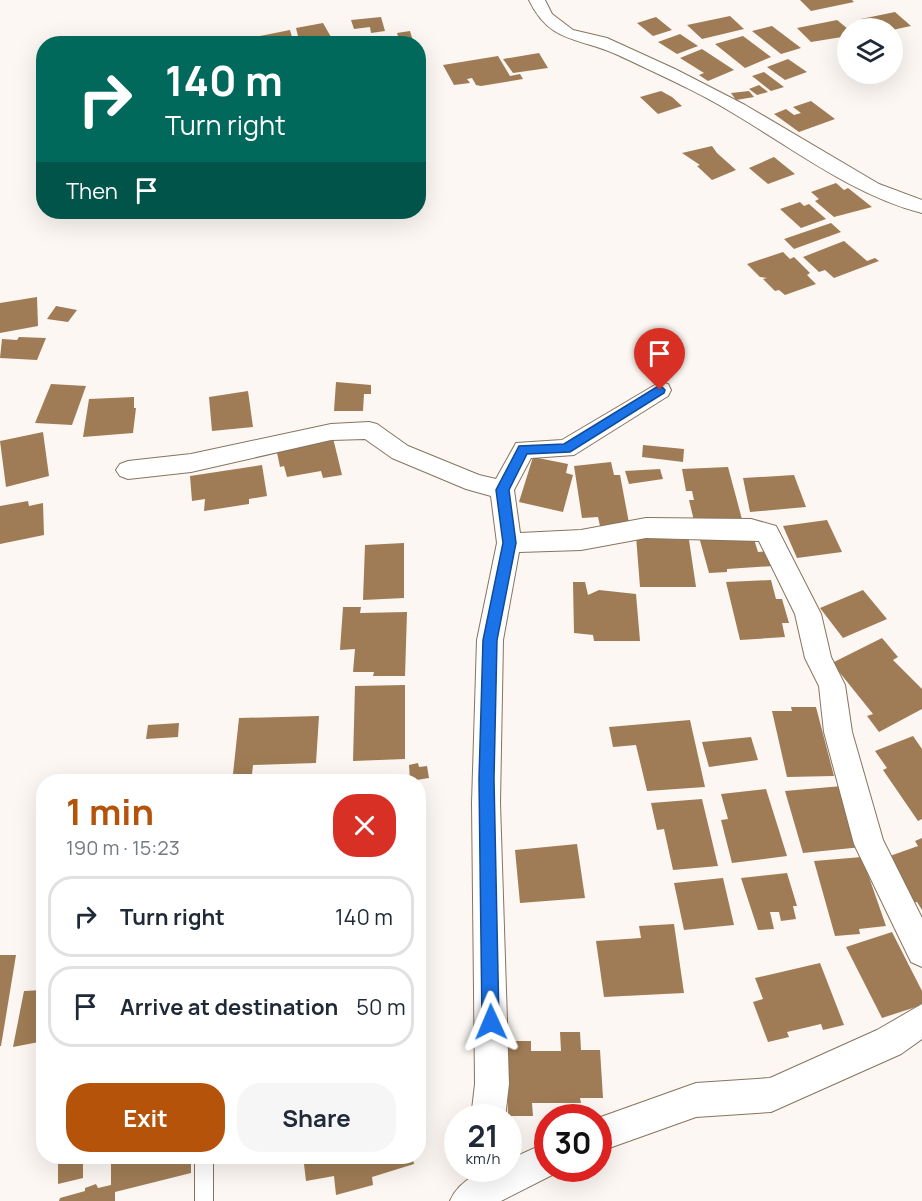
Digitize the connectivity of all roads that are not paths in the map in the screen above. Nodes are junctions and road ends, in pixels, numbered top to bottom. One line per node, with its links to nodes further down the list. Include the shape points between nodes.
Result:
1 (537, 0): 2 (street, via 545,17 568,34 601,40 669,73 749,114 872,188)
2 (922, 207)
3 (660, 390): 5 (street, via 566,448 524,449)
4 (128, 470): 5 (street, via 191,463 331,432 369,430 400,452 474,483)
5 (502, 490): 6 (street)
6 (509, 543): 7 (street, via 581,540 646,528 752,529 767,533 808,614 818,658 832,685 838,732 869,844); 9 (street, via 490,640 486,803)
7 (922, 951)
8 (922, 1020): 10 (street, via 889,1042 771,1095 696,1100)
9 (490, 1104)
10 (612, 1131)
11 (204, 1164): 14 (lane)
12 (534, 1165): 13 (street)
13 (478, 1191)
14 (204, 1201)

